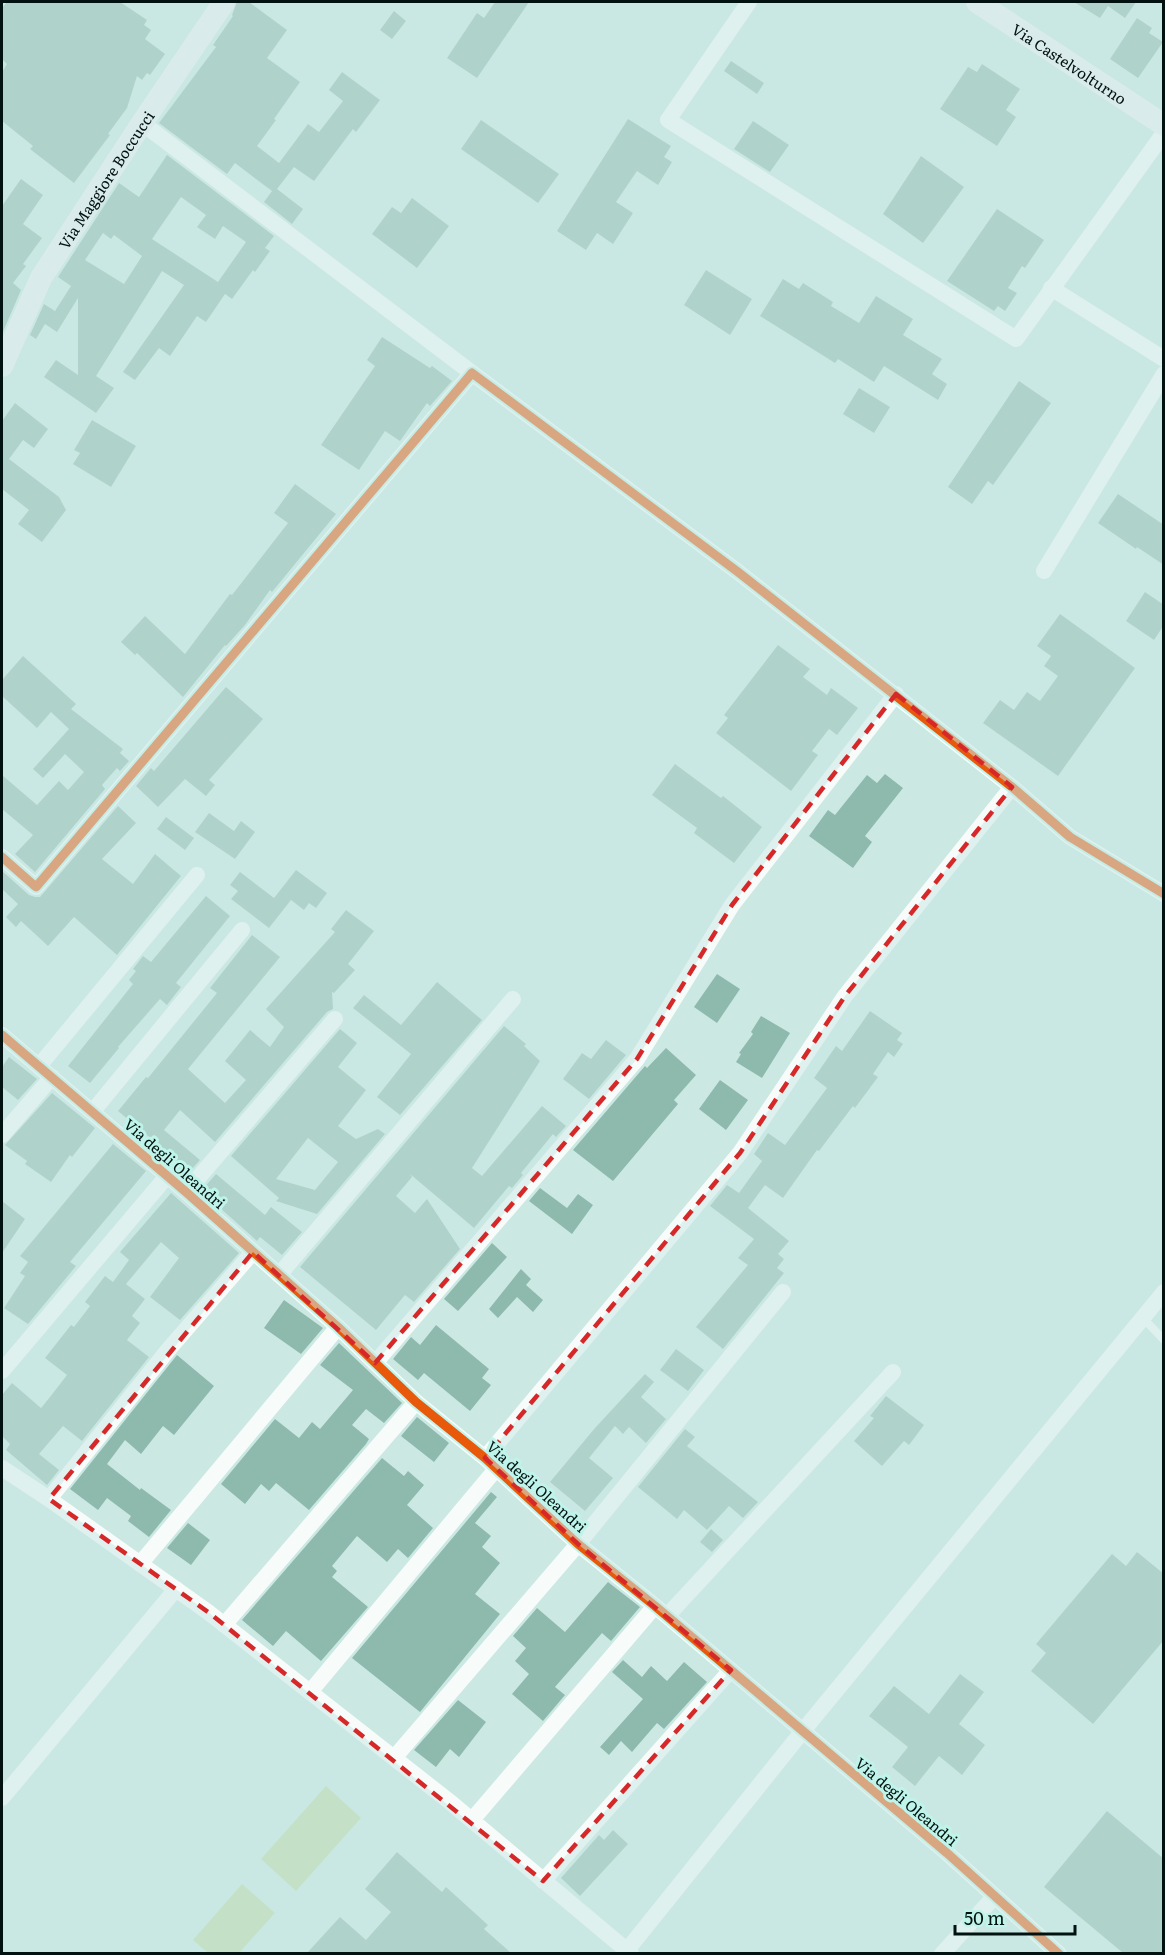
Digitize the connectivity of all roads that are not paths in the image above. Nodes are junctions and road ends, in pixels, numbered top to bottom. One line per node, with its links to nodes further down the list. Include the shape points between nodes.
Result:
1 (224, 2): 4 (street, Via Maggiore Boccucci)
2 (749, 2): 7 (street, via 668,120 1016,339)
3 (977, 2): 5 (street, Via Castelvolturno)
4 (142, 123): 9 (street, Via Maggiore Boccucci, via 41,278); 10 (street)
5 (1164, 125)
6 (1164, 133): 7 (street)
7 (1051, 288): 8 (street)
8 (1164, 359)
9 (2, 366)
10 (472, 373): 13 (street); 15 (street, via 36,887)
11 (1164, 374): 12 (street)
12 (1044, 571)
13 (896, 694): 14 (street); 35 (street, via 732,905 637,1059)
14 (1012, 787): 17 (street, via 1070,837); 39 (street, via 845,996 740,1153)
15 (2, 857)
16 (197, 875): 22 (street)
17 (1164, 894)
18 (242, 930): 24 (street)
19 (513, 999): 29 (street)
20 (335, 1019): 27 (street)
21 (2, 1035): 22 (street, Via degli Oleandri)
22 (39, 1065): 23 (street, Via degli Oleandri)
23 (52, 1077): 24 (street, Via degli Oleandri); 25 (street)
24 (93, 1111): 26 (street, Via degli Oleandri)
25 (2, 1135)
26 (168, 1175): 27 (street, Via degli Oleandri); 36 (street)
27 (186, 1191): 28 (street, Via degli Oleandri)
28 (253, 1252): 29 (street, Via degli Oleandri); 41 (street, via 168,1350)
29 (279, 1275): 33 (street, Via degli Oleandri)
30 (783, 1292): 42 (street)
31 (1164, 1292): 32 (street)
32 (1143, 1318): 34 (lane); 49 (street)
33 (338, 1327): 35 (street, Via degli Oleandri); 43 (street)
34 (1164, 1340)
35 (375, 1363): 38 (street, Via degli Oleandri)
36 (2, 1371)
37 (893, 1372): 45 (street)
38 (416, 1402): 39 (street, Via degli Oleandri); 46 (street)
39 (491, 1464): 42 (street, Via degli Oleandri); 48 (street)
40 (2, 1468): 41 (street)
41 (49, 1499): 43 (street)
42 (578, 1544): 45 (street, Via degli Oleandri); 50 (street)
43 (140, 1564): 44 (street)
44 (176, 1589): 46 (street); 51 (street)
45 (661, 1611): 47 (street, Via degli Oleandri); 52 (street)
46 (224, 1625): 48 (street)
47 (731, 1670): 49 (street, Via degli Oleandri); 53 (street)
48 (310, 1692): 50 (street)
49 (802, 1732): 54 (street, Via degli Oleandri); 55 (street)
50 (394, 1758): 52 (street)
51 (2, 1798)
52 (472, 1820): 53 (street)
53 (543, 1881): 55 (street)
54 (995, 1896): 56 (street); 57 (street, Via degli Oleandri)
55 (627, 1952)
56 (942, 1953)
57 (1059, 1953)

